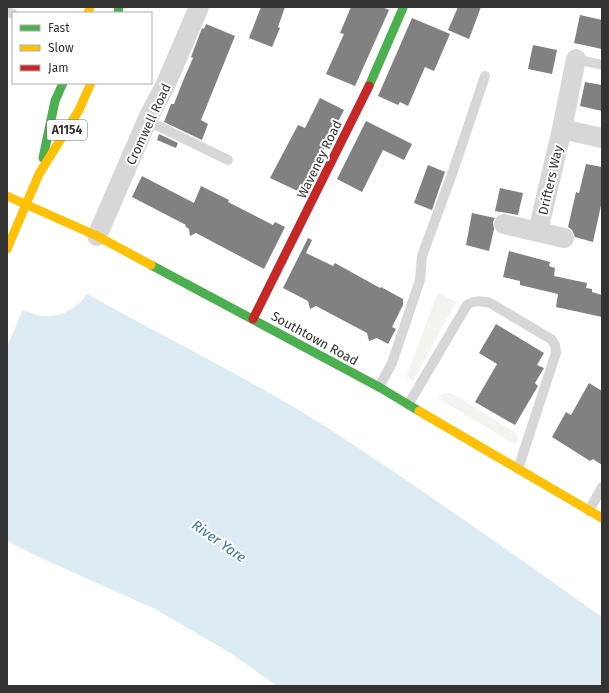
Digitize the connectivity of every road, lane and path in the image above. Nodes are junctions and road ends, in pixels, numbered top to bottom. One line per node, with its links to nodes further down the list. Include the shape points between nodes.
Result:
1 (403, 8): 19 (street, Waveney Road, via 361,103)
2 (198, 9): 8 (street, Cromwell Road, via 166,86)
3 (576, 59): 4 (lane); 9 (street, Drifters Way)
4 (602, 65)
5 (485, 76): 20 (lane, via 422,256 420,280 392,363)
6 (63, 84): 12 (street, A1154, via 55,101)
7 (92, 84): 12 (street, A1154, via 79,110)
8 (148, 121): 11 (lane); 16 (street, Cromwell Road)
9 (562, 129): 10 (street, Drifters Way); 15 (street, Drifters Way)
10 (602, 138)
11 (228, 160)
12 (39, 174): 18 (street, A1154)
13 (7, 196): 16 (street, Southtown Road)
14 (504, 224): 15 (street, Drifters Way)
15 (538, 231): 17 (street, Drifters Way)
16 (97, 236): 19 (street, Southtown Road)
17 (564, 238)
18 (7, 249)
19 (253, 319): 20 (street, Southtown Road)
20 (379, 387): 21 (street, Southtown Road)
21 (408, 405): 22 (street, Southtown Road); 22 (lane, via 467,305 481,300 490,303 551,339 555,345 556,353)
22 (518, 469): 24 (street, Southtown Road)
23 (602, 487): 24 (lane)
24 (589, 511): 25 (street, Southtown Road)
25 (602, 518)

